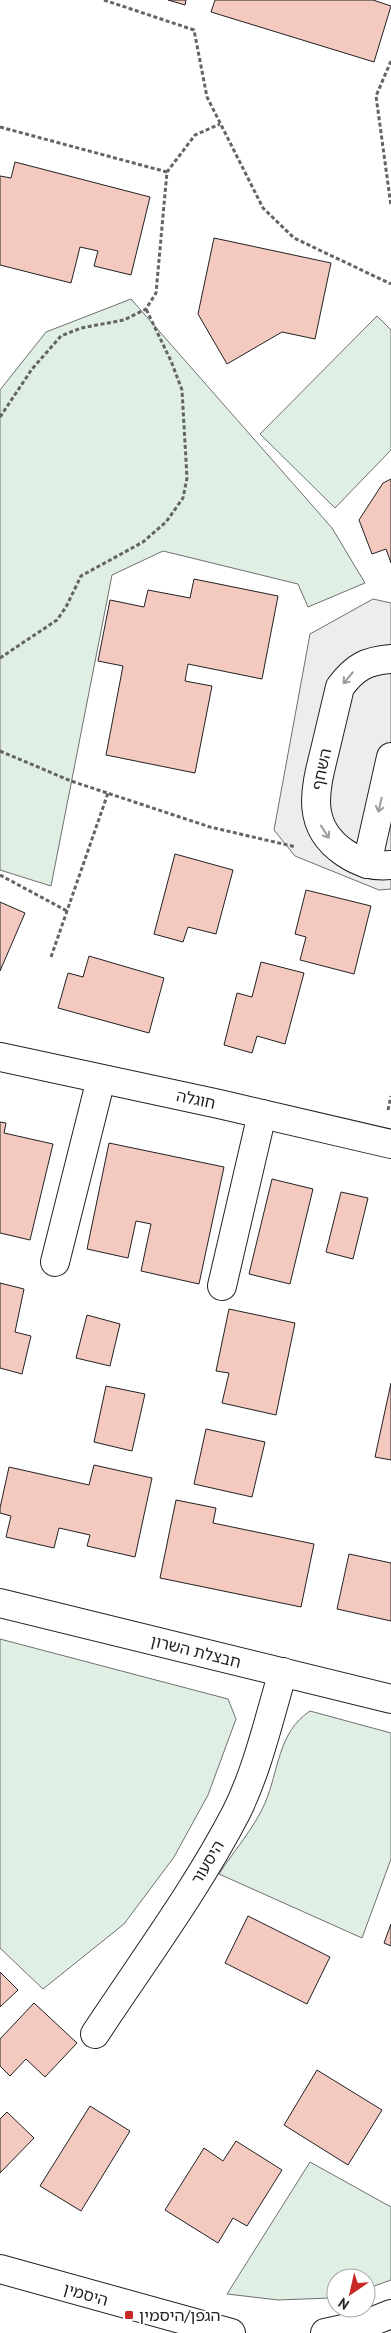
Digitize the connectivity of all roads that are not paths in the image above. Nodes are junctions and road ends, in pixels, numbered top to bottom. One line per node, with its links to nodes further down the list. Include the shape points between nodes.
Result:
1 (391, 659): 3 (street, השחף, one-way to 3, via 367,662 350,674 340,688 315,789 322,830 336,847 357,861)
2 (391, 757): 3 (street, one-way to 3)
3 (379, 865)
4 (0, 1057): 5 (street, חוגלה)
5 (101, 1079): 6 (street, חוגלה); 8 (street)
6 (262, 1114): 7 (street, חוגלה); 9 (street)
7 (391, 1144)
8 (55, 1262)
9 (222, 1286)
10 (0, 1603): 11 (street, חבצלת השרון)
11 (283, 1672): 12 (street, חבצלת השרון); 13 (street, היסעור, via 256,1762 237,1811)
12 (391, 1698)
13 (95, 2034)
14 (0, 2269): 16 (street, היסמין)
15 (391, 2314): 18 (street, via 366,2324)
16 (183, 2328): 17 (street, היסמין)
17 (231, 2333)
18 (325, 2333)

